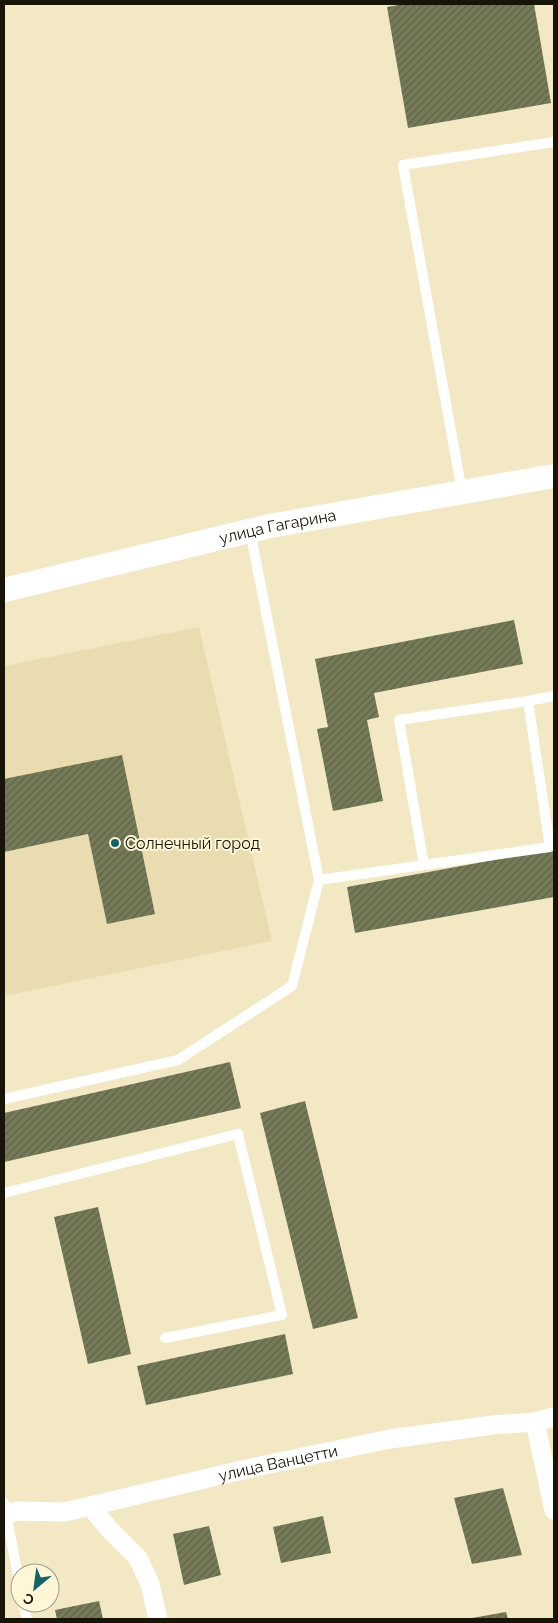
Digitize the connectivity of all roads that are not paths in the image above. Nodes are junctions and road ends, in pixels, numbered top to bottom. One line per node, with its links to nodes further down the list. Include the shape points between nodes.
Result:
1 (554, 142): 3 (lane, via 403,164)
2 (554, 476): 3 (street, улица Гагарина)
3 (462, 492): 4 (street, улица Гагарина)
4 (250, 531): 5 (street, улица Гагарина); 9 (lane)
5 (4, 590)
6 (554, 696): 7 (lane)
7 (528, 701): 8 (lane, via 550,847); 8 (lane, via 399,720)
8 (424, 865): 9 (lane)
9 (319, 880): 10 (lane, via 292,986 178,1060)
10 (4, 1099)
11 (4, 1193): 12 (lane, via 238,1134 282,1315)
12 (165, 1338)
13 (554, 1417): 14 (street, улица Ванцетти)
14 (535, 1422): 15 (street, улица Ванцетти, via 390,1439); 17 (street)
15 (90, 1506): 16 (street, улица Ванцетти, via 65,1512); 19 (street, via 138,1558 150,1584)
16 (4, 1510): 18 (lane)
17 (554, 1510)
18 (15, 1563)
19 (158, 1619)

